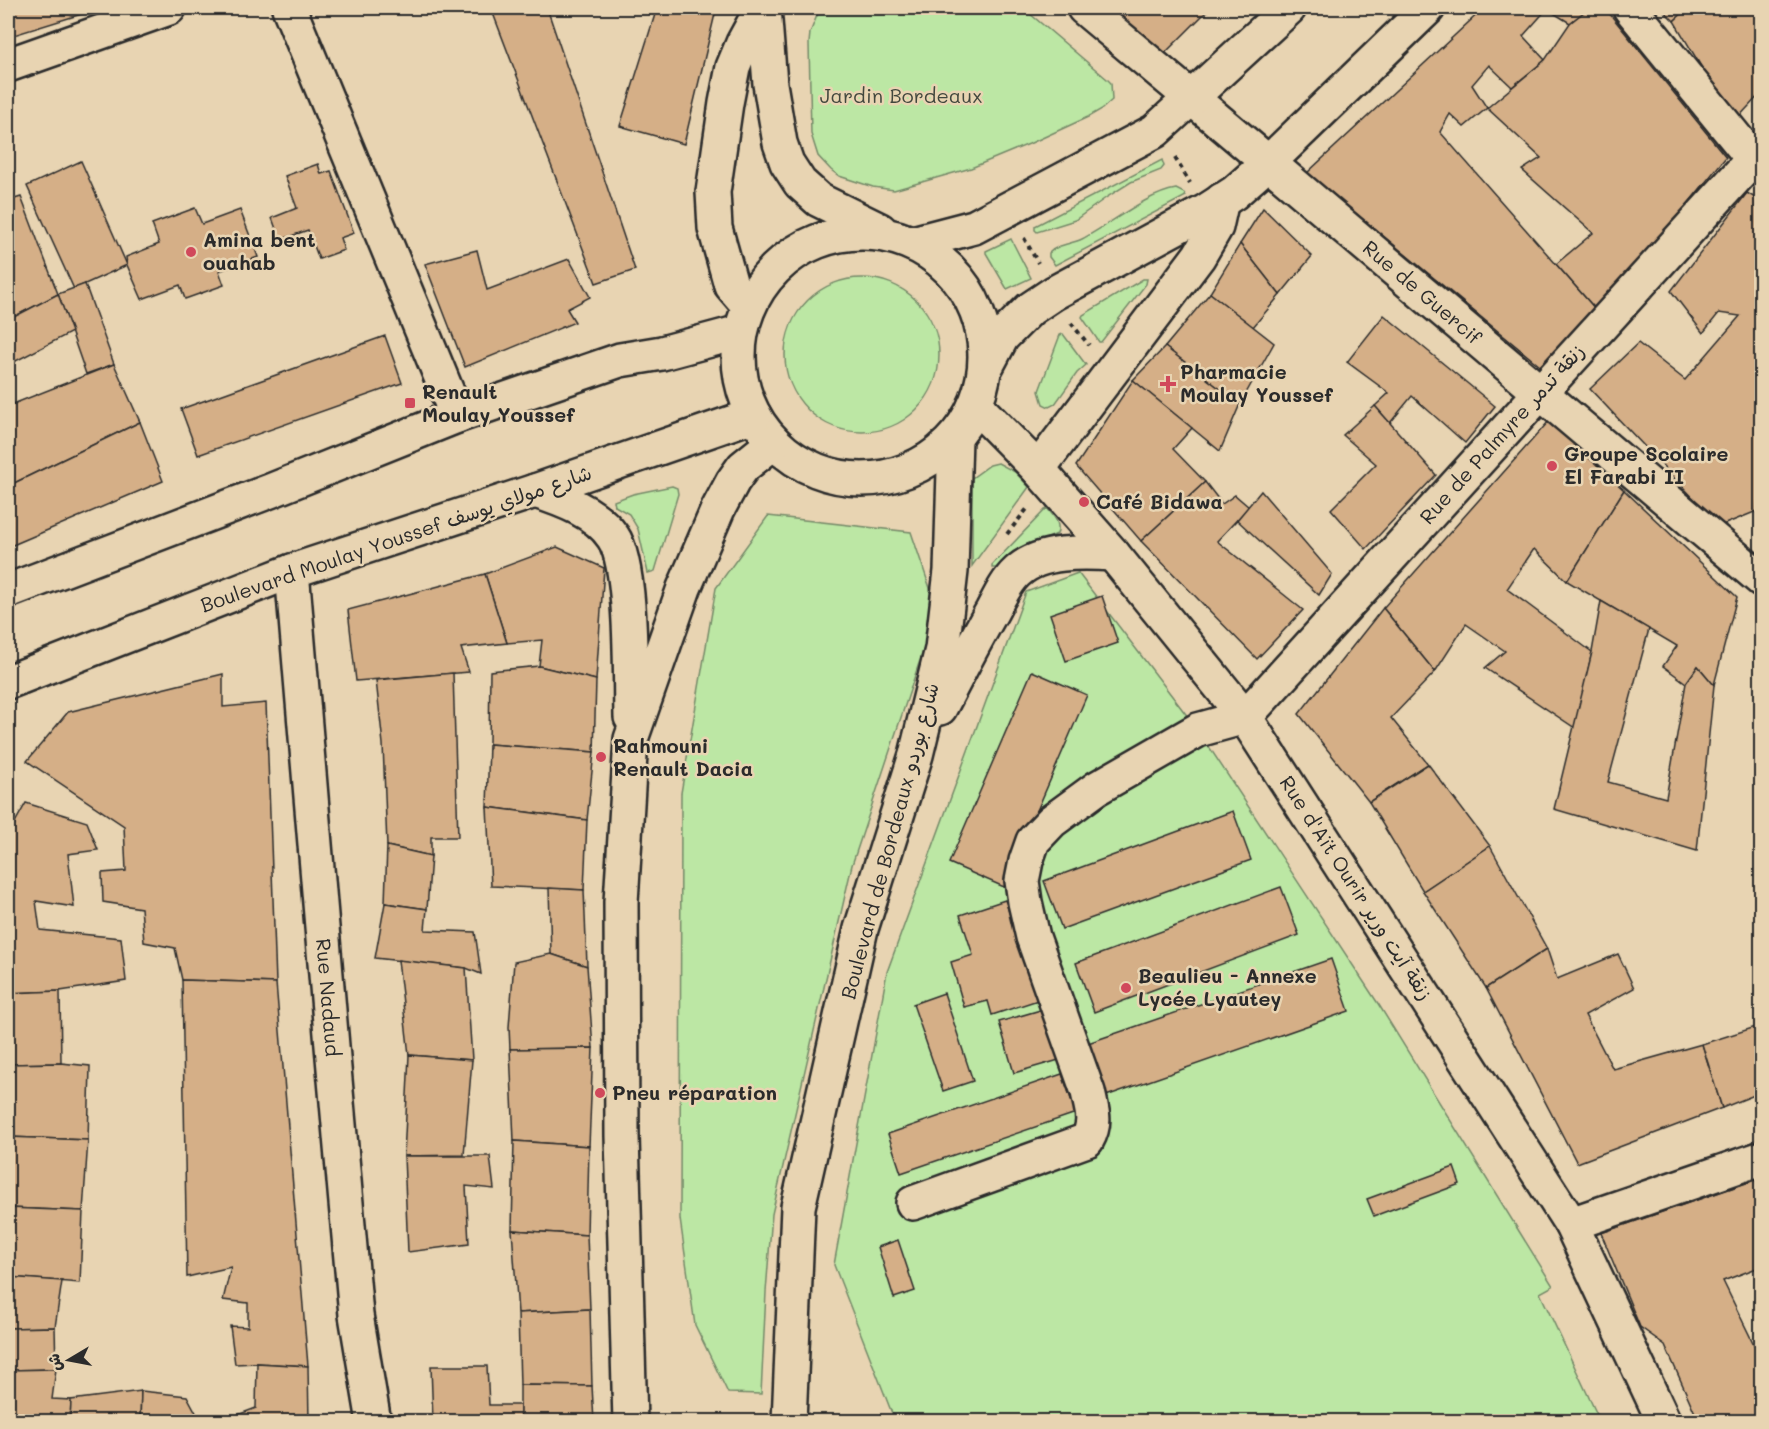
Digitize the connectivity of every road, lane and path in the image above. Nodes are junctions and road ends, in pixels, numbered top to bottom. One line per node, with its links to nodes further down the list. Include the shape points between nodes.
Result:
1 (169, 8): 8 (main road)
2 (289, 8): 24 (main road)
3 (763, 8): 15 (main road, via 770,84 787,163 800,183 819,200); 17 (main road, via 733,67 713,192 715,228)
4 (1084, 8): 9 (main road, Rue de Guercif)
5 (1289, 8): 9 (main road)
6 (1428, 8): 12 (main road)
7 (1630, 8): 11 (main road)
8 (8, 66)
9 (1192, 98): 12 (main road, Rue de Guercif); 15 (main road, via 1155,131 975,227)
10 (1173, 155): 13 (path)
11 (1757, 158): 21 (main road, Rue de Palmyre زنقة تدمر)
12 (1269, 162): 13 (main road, via 1234,193); 21 (main road, Rue de Guercif)
13 (1209, 196): 20 (main road, via 1196,216 1054,292 1030,309 1002,337); 27 (main road, via 1216,227 1200,256)
14 (1022, 233): 16 (path)
15 (903, 239): 17 (main road, via 867,232 835,235 795,251 778,264 755,293); 20 (main road, via 937,257 956,275 974,303 983,335)
16 (1042, 272)
17 (745, 319): 23 (main road, via 738,357 744,392); 24 (main road, via 662,353 620,360)
18 (1071, 322): 19 (path)
19 (1089, 346)
20 (985, 369): 22 (main road)
21 (1539, 392): 31 (main road, Rue de Guercif); 34 (main road, Rue de Palmyre زنقة تدمر)
22 (975, 405): 25 (main road); 27 (main road, Rue d'Aït Ourir زنقة آيت ورير)
23 (754, 415): 26 (main road); 28 (main road, Boulevard Moulay Youssef شارع مولاي يوسف)
24 (457, 416): 32 (main road)
25 (955, 437): 26 (main road, via 927,461 909,470 891,476 851,479 806,467); 36 (main road, Boulevard de Bordeaux شارع بوردو, via 945,630)
26 (774, 442): 35 (main road, via 743,467 718,509 684,588)
27 (1038, 469): 29 (main road, Rue d'Aït Ourir زنقة آيت ورير)
28 (535, 490): 30 (main road, Boulevard Moulay Youssef شارع مولاي يوسف); 35 (main road, via 595,519 618,546 628,608)
29 (1113, 554): 34 (main road, Rue d'Aït Ourir زنقة آيت ورير); 36 (main road, via 1057,555 1017,571 987,619)
30 (292, 571): 33 (main road, Boulevard Moulay Youssef شارع مولاي يوسف); 40 (main road, Rue Nadaud, via 356,1315)
31 (1761, 580)
32 (8, 591)
33 (8, 682)
34 (1245, 717): 38 (main road, via 1197,730 1097,788 1052,821 1033,841 1022,881 1025,902 1033,936 1088,1092 1093,1128 1087,1140); 39 (main road, Rue d'Aït Ourir زنقة آيت ورير)
35 (631, 738): 41 (main road, via 621,902 622,1136)
36 (916, 755): 42 (main road, Boulevard de Bordeaux شارع بوردو, via 861,929 798,1207)
37 (1761, 1158): 39 (main road)
38 (913, 1203)
39 (1571, 1224): 43 (main road, Rue d'Aït Ourir زنقة آيت ورير)
40 (374, 1422)
41 (630, 1422)
42 (789, 1422)
43 (1664, 1422)

